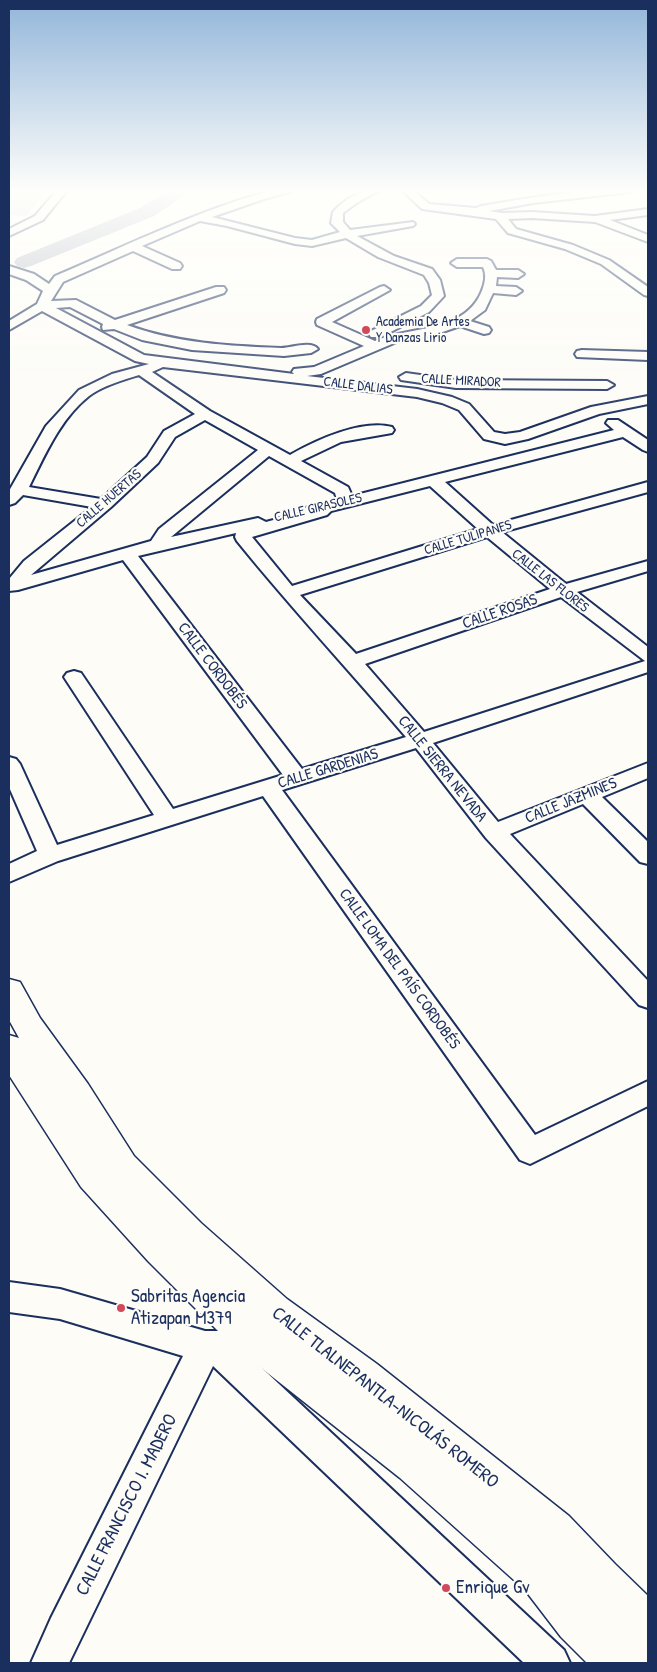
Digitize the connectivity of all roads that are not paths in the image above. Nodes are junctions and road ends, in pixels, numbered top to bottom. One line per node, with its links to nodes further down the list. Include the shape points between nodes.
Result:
1 (87, 267): 8 (street, via 59,279)
2 (412, 267): 20 (street, via 429,273 437,286 438,296 425,309)
3 (484, 267): 5 (street)
4 (612, 267): 13 (street)
5 (490, 268): 7 (street); 11 (street)
6 (9, 270): 8 (street, via 30,277)
7 (518, 274)
8 (50, 290): 14 (street)
9 (220, 290): 16 (street)
10 (384, 290): 20 (street, via 322,322)
11 (488, 290): 12 (street); 15 (street, via 481,307)
12 (516, 291)
13 (648, 292)
14 (42, 306): 16 (street, via 72,303); 17 (street); 19 (street)
15 (460, 322): 18 (street); 20 (street, via 431,332)
16 (114, 325): 19 (street); 21 (street, via 147,337 192,346 284,352)
17 (9, 326)
18 (484, 330)
19 (91, 332): 24 (street, via 140,358)
20 (369, 343): 26 (street)
21 (311, 349)
22 (582, 354): 23 (street)
23 (648, 356)
24 (165, 364): 25 (street); 28 (street)
25 (142, 371): 33 (street); 42 (street, via 117,377 84,393 53,426)
26 (316, 371): 27 (street); 28 (street)
27 (355, 372)
28 (256, 373): 32 (street, CALLE DALIAS, via 417,393 447,400 464,407 489,436 505,439 523,436)
29 (392, 376): 30 (street, CALLE MIRADOR, via 456,384)
30 (608, 385)
31 (648, 400): 32 (street)
32 (596, 410): 35 (street)
33 (205, 414): 37 (street); 44 (street, CALLE HUERTAS, via 170,434 153,460)
34 (387, 430): 38 (street, via 361,431 334,438)
35 (625, 432): 36 (street); 40 (street, CALLE GIRASOLES)
36 (648, 448)
37 (268, 450): 38 (street); 47 (street, via 165,533)
38 (290, 461): 43 (street)
39 (446, 462): 43 (street)
40 (434, 480): 43 (street, CALLE GIRASOLES); 46 (street, CALLE LAS FLORES)
41 (648, 487): 46 (street, CALLE TULIPANES)
42 (14, 495): 44 (street)
43 (344, 496): 45 (street, CALLE GIRASOLES)
44 (105, 504): 50 (street, CALLE HUERTAS, via 30,565)
45 (326, 507): 47 (street, CALLE GIRASOLES); 52 (street, CALLE SIERRA NEVADA, via 321,512 244,534 243,537)
46 (489, 531): 51 (street, CALLE LAS FLORES); 52 (street, CALLE TULIPANES)
47 (157, 545): 48 (street, CALLE GIRASOLES)
48 (128, 554): 50 (street, CALLE GIRASOLES); 60 (street, CALLE CORDOBÉS)
49 (648, 566): 51 (street, CALLE ROSAS)
50 (12, 586)
51 (562, 591): 53 (street, CALLE LAS FLORES); 54 (street, CALLE ROSAS)
52 (288, 593): 54 (street, CALLE SIERRA NEVADA)
53 (648, 656)
54 (353, 662): 57 (street, CALLE SIERRA NEVADA)
55 (648, 666): 57 (street, CALLE GARDENIAS)
56 (74, 677): 63 (street)
57 (420, 740): 60 (street, CALLE GARDENIAS); 64 (street, CALLE SIERRA NEVADA)
58 (9, 764): 65 (street)
59 (648, 770): 62 (street, CALLE JAZMINES)
60 (297, 778): 61 (street, CALLE GARDENIAS)
61 (268, 787): 63 (street, CALLE GARDENIAS); 71 (street, CALLE LOMA DEL PAÍS CORDOBÉS, via 530,1151)
62 (586, 794): 64 (street, CALLE JAZMINES); 66 (street)
63 (168, 819): 65 (street, CALLE GARDENIAS)
64 (494, 832): 69 (street, CALLE SIERRA NEVADA)
65 (50, 855): 67 (street, CALLE GARDENIAS)
66 (648, 856)
67 (9, 874)
68 (9, 991): 74 (main road, CALLE TLALNEPANTLA-NICOLÁS ROMERO, via 122,1167 188,1235 273,1312 363,1378)
69 (648, 998)
70 (9, 1048): 73 (main road, CALLE TLALNEPANTLA-NICOLÁS ROMERO, via 93,1176 161,1249)
71 (648, 1093)
72 (9, 1297): 73 (street, via 60,1304)
73 (222, 1342): 75 (main road, CALLE TLALNEPANTLA-NICOLÁS ROMERO, via 415,1463); 79 (street, CALLE FRANCISCO I. MADERO, via 64,1631); 80 (street)
74 (554, 1531): 76 (main road); 77 (main road, CALLE TLALNEPANTLA-NICOLÁS ROMERO)
75 (538, 1573): 78 (main road, CALLE TLALNEPANTLA-NICOLÁS ROMERO, via 587,1596); 81 (main road, via 577,1621)
76 (648, 1602)
77 (648, 1626)
78 (648, 1652)
79 (50, 1663)
80 (551, 1663)
81 (619, 1663)

